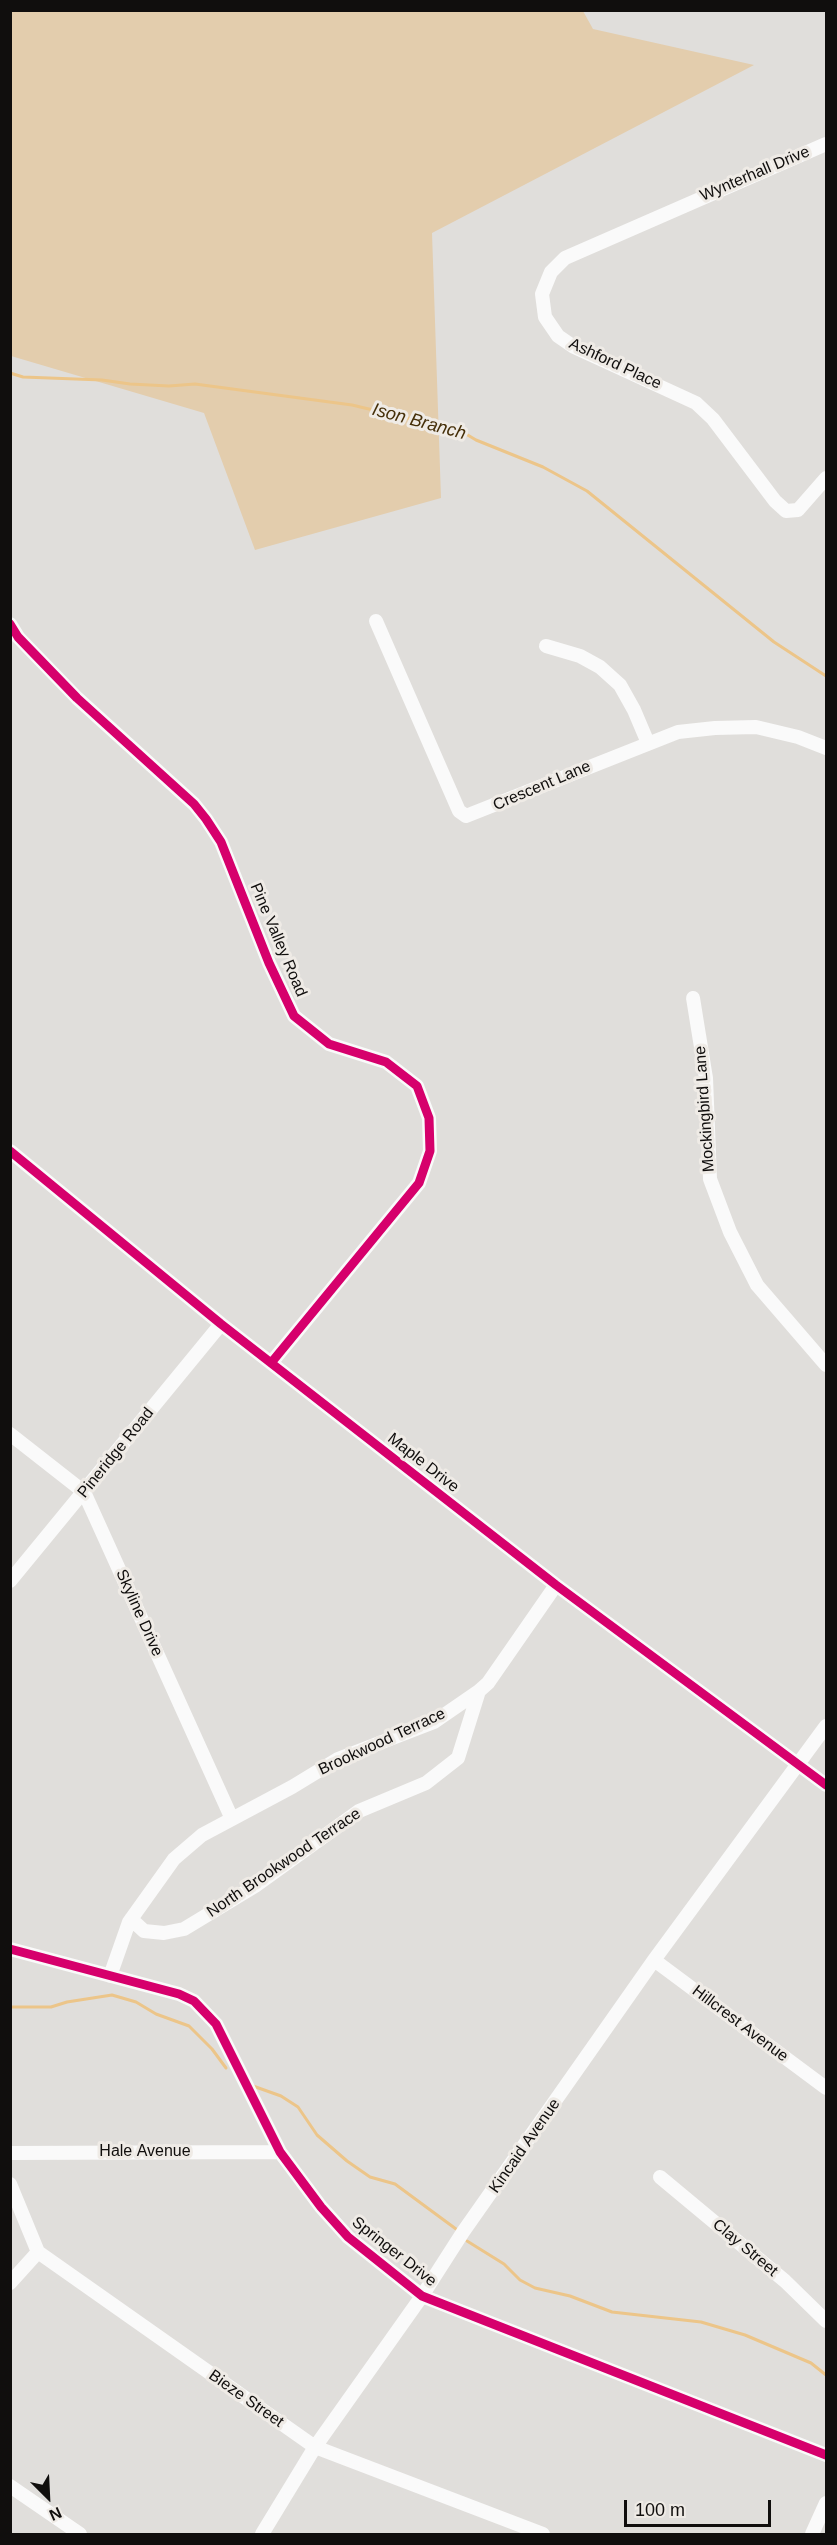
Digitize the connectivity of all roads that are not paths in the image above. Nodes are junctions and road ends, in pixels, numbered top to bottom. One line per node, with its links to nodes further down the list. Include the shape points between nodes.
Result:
1 (826, 144): 2 (street, Wynterhall Drive)
2 (684, 204): 3 (street, Ashford Place, via 578,250 557,264 542,294 550,327 574,347 696,403 713,418 786,511 798,510)
3 (826, 478)
4 (376, 621): 8 (street, Crescent Lane, via 459,811 466,816)
5 (10, 624): 6 (street, Pine Valley Road)
6 (14, 639): 13 (street, Pine Valley Road, via 206,819 221,842 294,1016 329,1044 386,1062 417,1086 429,1118 430,1151 419,1183)
7 (546, 646): 8 (street, via 600,667 620,685)
8 (648, 742): 9 (street, Crescent Lane, via 678,732 756,727)
9 (826, 748)
10 (693, 998): 14 (street, Mockingbird Lane, via 706,1078 710,1179 730,1232 757,1285)
11 (10, 1151): 12 (street, Maple Drive)
12 (221, 1324): 13 (street, Maple Drive); 16 (street, Pineridge Road)
13 (271, 1363): 18 (street, Maple Drive)
14 (826, 1365)
15 (10, 1434): 16 (street, Skyline Drive)
16 (84, 1492): 17 (street, Pineridge Road); 23 (street, Skyline Drive)
17 (10, 1581)
18 (556, 1585): 19 (street, Brookwood Terrace); 21 (street, Maple Drive)
19 (479, 1691): 23 (street, Brookwood Terrace, via 434,1722 338,1759); 24 (street, North Brookwood Terrace, via 458,1758 426,1783 359,1812 255,1886 184,1929 144,1931)
20 (826, 1725): 21 (street, Kincaid Avenue)
21 (798, 1764): 22 (street, Maple Drive); 26 (street, Kincaid Avenue)
22 (826, 1785)
23 (232, 1820): 24 (street, Brookwood Terrace, via 202,1835 174,1859)
24 (131, 1919): 27 (street)
25 (10, 1949): 27 (street, Springer Drive)
26 (654, 1960): 28 (street, Hillcrest Avenue); 35 (street, Kincaid Avenue)
27 (110, 1976): 29 (street, Springer Drive, via 178,1994 206,2011 225,2039)
28 (826, 2088)
29 (280, 2152): 30 (street, Hale Avenue); 35 (street, Springer Drive, via 348,2237)
30 (10, 2153)
31 (660, 2177): 36 (street, Clay Street, via 785,2281)
32 (10, 2184): 33 (street)
33 (38, 2252): 34 (street); 37 (street, Bieze Street)
34 (10, 2283)
35 (422, 2296): 37 (street, Kincaid Avenue); 38 (street, Springer Drive)
36 (826, 2321)
37 (315, 2447): 42 (street, Kincaid Avenue); 43 (street, Bieze Street)
38 (826, 2455)
39 (10, 2486): 41 (street)
40 (826, 2503): 44 (street)
41 (80, 2535)
42 (262, 2535)
43 (543, 2535)
44 (812, 2535)

